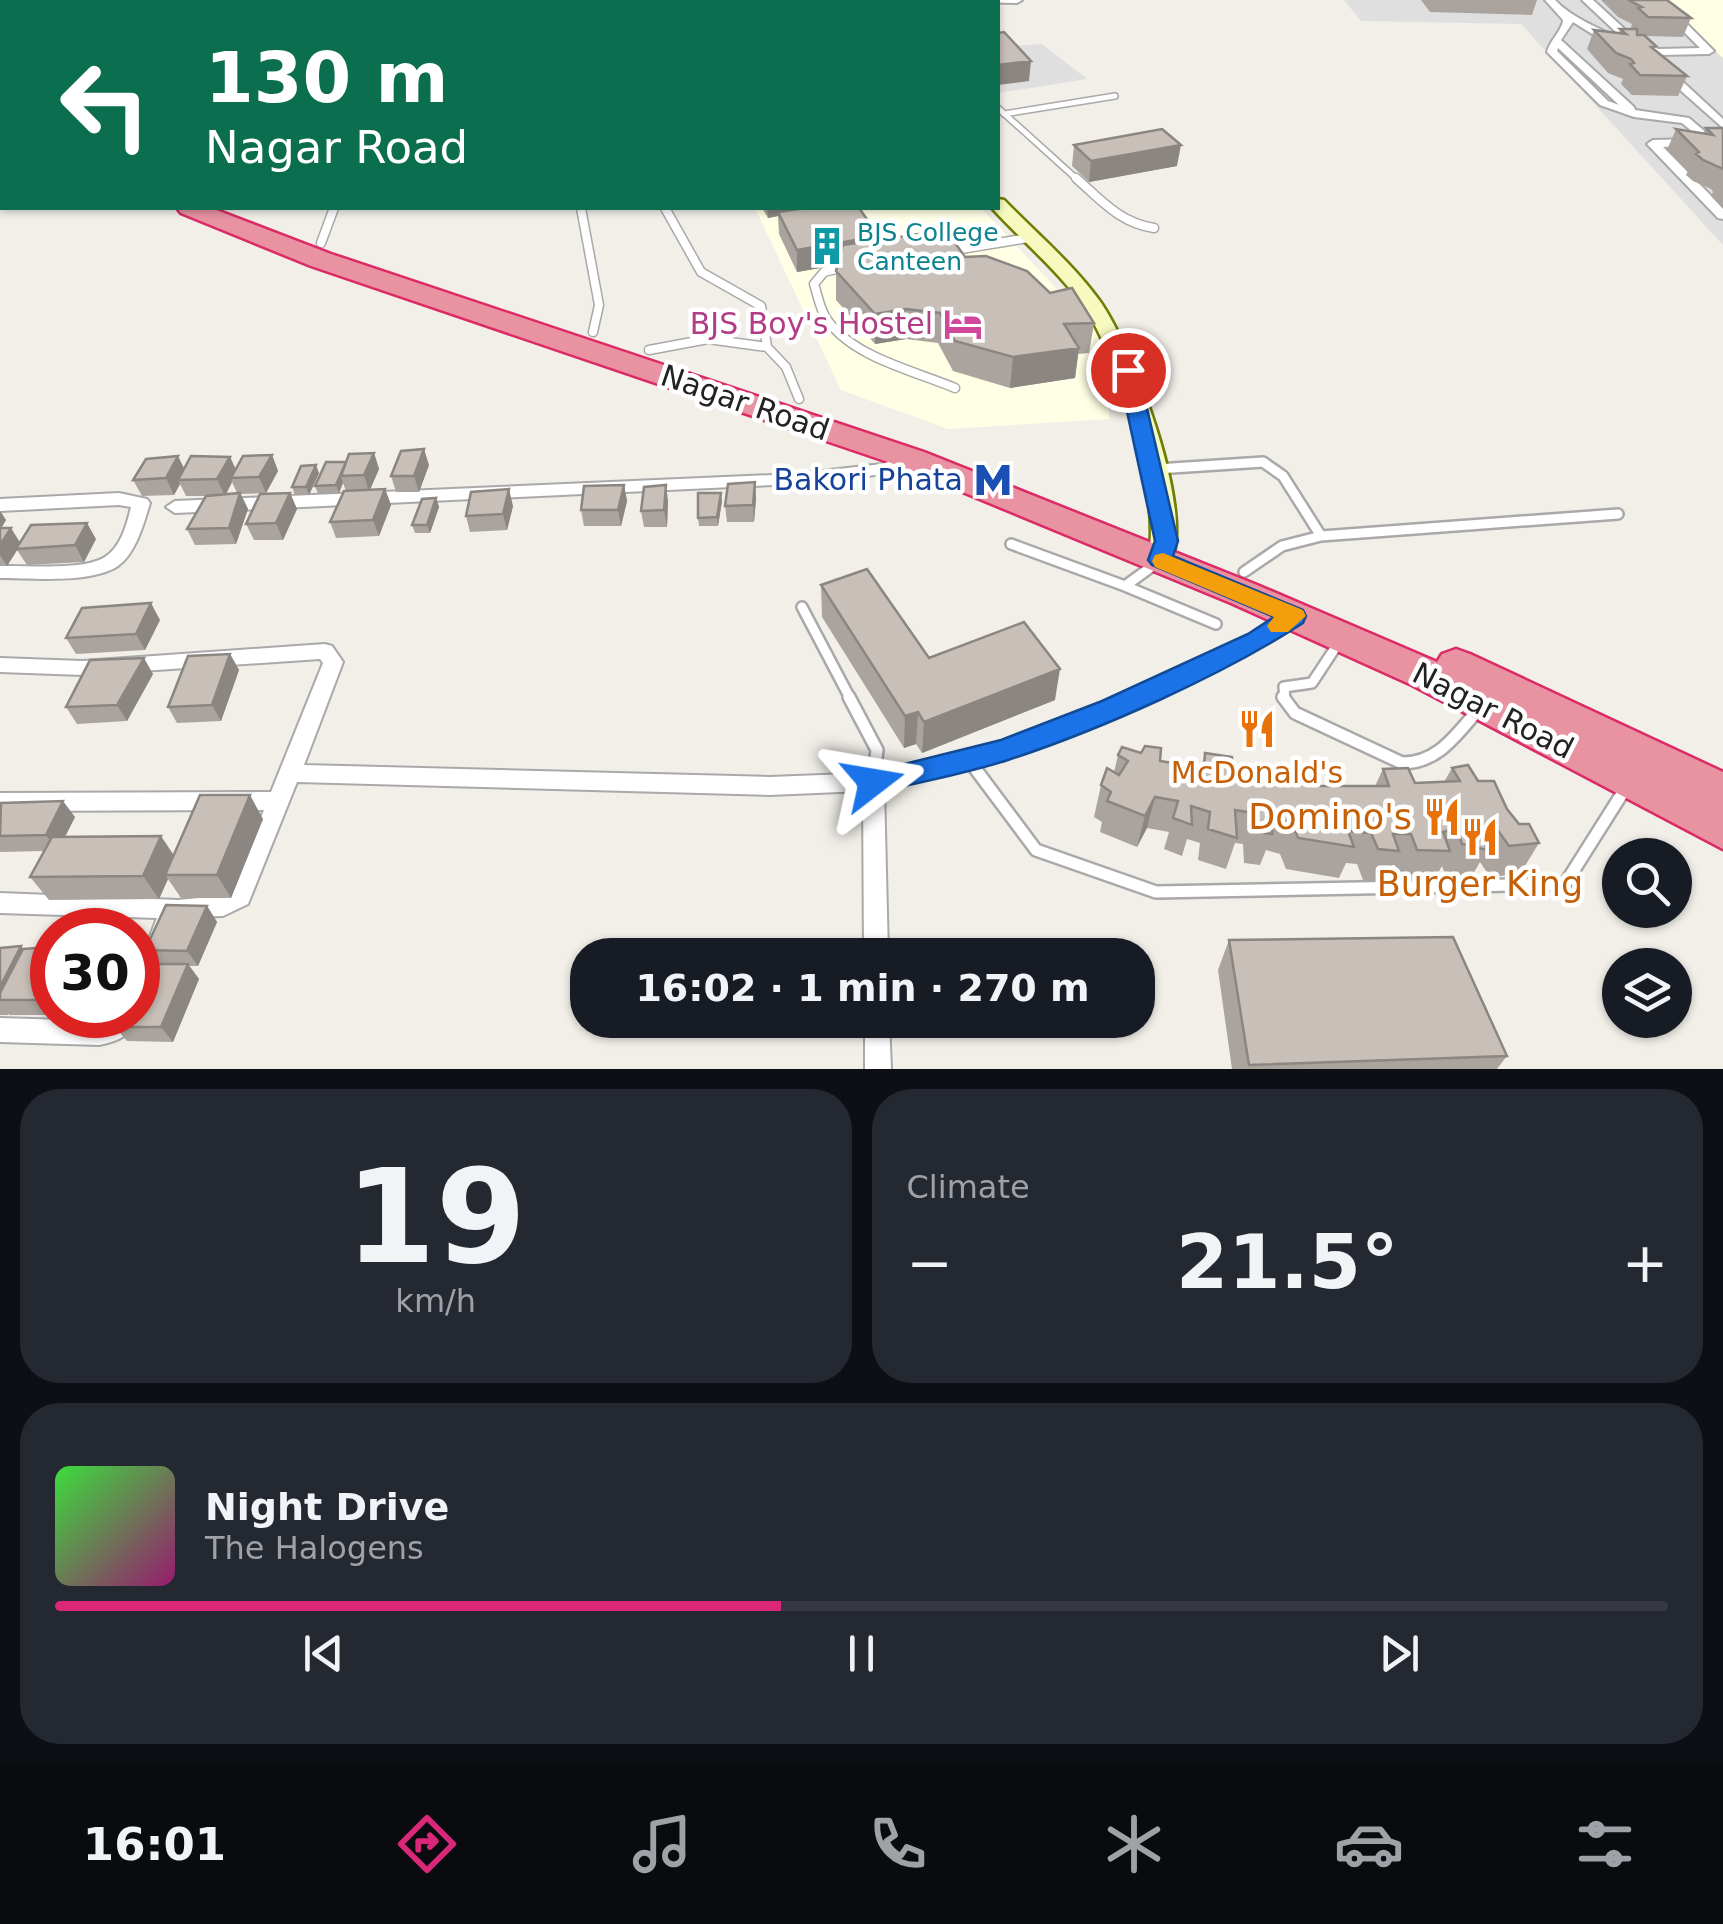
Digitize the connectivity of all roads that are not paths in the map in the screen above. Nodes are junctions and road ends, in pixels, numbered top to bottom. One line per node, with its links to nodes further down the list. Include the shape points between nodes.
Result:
1 (530, 0): 2 (lane)
2 (538, 0)
3 (762, 0): 4 (street)
4 (783, 0)
5 (1550, 0): 8 (street)
6 (1587, 0): 9 (street)
7 (1656, 0): 9 (street, via 1709,51 1660,52)
8 (1563, 12): 9 (street, via 1601,35); 14 (street, via 1568,26 1552,52 1604,103)
9 (1632, 42): 13 (street)
10 (1115, 96): 12 (lane)
11 (1000, 110): 12 (lane)
12 (1004, 114): 25 (lane, via 1117,215)
13 (1717, 115): 14 (street); 15 (street)
14 (1653, 116): 16 (street, via 1685,120)
15 (1723, 125)
16 (1712, 143): 17 (street); 24 (street, via 1652,144)
17 (1723, 153)
18 (1000, 206): 26 (street)
19 (195, 210): 35 (highway, Nagar Road, via 321,260)
20 (233, 210): 27 (highway, Nagar Road)
21 (333, 210): 27 (lane)
22 (580, 210): 30 (lane, via 599,305)
23 (666, 210): 31 (lane, via 702,272 761,306)
24 (1723, 215)
25 (1154, 228)
26 (1028, 238): 28 (lane); 36 (street, via 1109,332 1128,370)
27 (320, 243): 30 (highway, Nagar Road)
28 (936, 253)
29 (858, 265): 33 (lane, via 824,272 814,284 825,318 858,344)
30 (593, 332): 32 (highway, Nagar Road)
31 (767, 347): 32 (lane, via 722,337); 34 (lane, via 786,367)
32 (649, 350): 34 (highway, Nagar Road)
33 (955, 388)
34 (800, 399): 42 (highway, Nagar Road, via 877,424)
35 (912, 459): 38 (street, via 795,480); 42 (highway, Nagar Road)
36 (1152, 470): 40 (lane, via 1263,462 1283,476); 42 (street)
37 (0, 505): 43 (street, via 141,503 110,562)
38 (175, 507)
39 (1618, 514): 40 (lane)
40 (1322, 536): 44 (lane, via 1282,546)
41 (1011, 544): 45 (lane)
42 (1163, 550): 44 (highway, Nagar Road); 45 (lane); 47 (highway, Nagar Road)
43 (0, 572)
44 (1244, 572): 56 (highway, Nagar Road, via 1436,654)
45 (1125, 586): 48 (lane)
46 (802, 607): 54 (lane, via 878,750)
47 (1294, 616): 49 (highway, Nagar Road); 52 (street, via 1111,708)
48 (1216, 624)
49 (1342, 637): 51 (highway, Nagar Road); 51 (lane, via 1312,683 1284,687 1282,696 1295,713 1414,765 1435,756)
50 (0, 666): 53 (street, via 83,668 325,652 333,662)
51 (1484, 704): 55 (highway, Nagar Road)
52 (968, 759): 54 (street); 55 (lane, via 1036,850 1156,892 1565,884)
53 (290, 773): 54 (street, via 770,786); 57 (street)
54 (873, 782): 62 (street)
55 (1630, 782): 59 (highway, Nagar Road)
56 (1723, 792)
57 (278, 801): 58 (street); 61 (street, via 240,897 224,906)
58 (0, 802)
59 (1723, 830)
60 (0, 903): 61 (street)
61 (172, 908): 63 (street)
62 (876, 938)
63 (160, 945)
64 (0, 1030): 65 (street)
65 (30, 1031)
66 (877, 1038): 67 (street)
67 (878, 1069)

